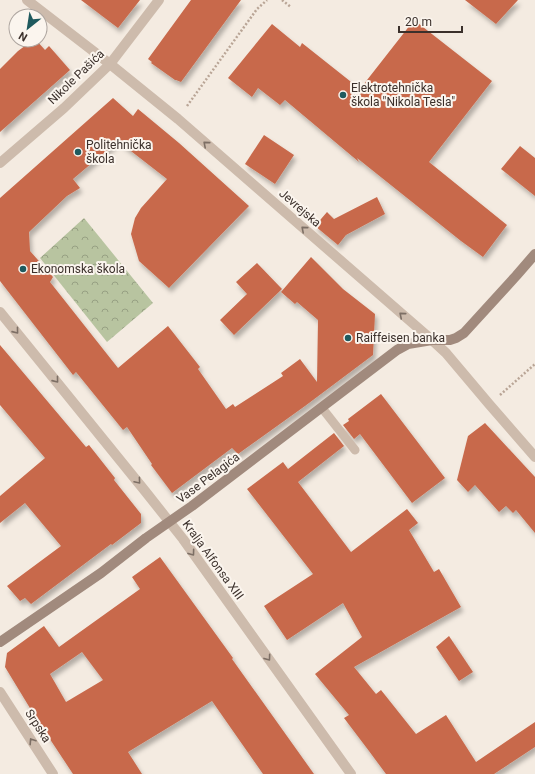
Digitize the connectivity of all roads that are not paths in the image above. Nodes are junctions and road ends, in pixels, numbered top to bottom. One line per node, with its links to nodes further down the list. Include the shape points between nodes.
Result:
1 (27, 0): 3 (street, Jevrejska)
2 (159, 0): 3 (street, Nikole Pašića)
3 (110, 64): 4 (street, Nikole Pašića); 7 (street, Jevrejska, one-way to 3, via 178,119)
4 (0, 163)
5 (535, 254): 7 (street, Vase Pelagića, via 464,333 450,340)
6 (0, 312): 11 (street, Kralja Alfonsa XIII, one-way to 11)
7 (432, 340): 8 (street, Vase Pelagića, via 408,344 397,350); 10 (street, Jevrejska)
8 (322, 408): 9 (lane); 11 (street, Vase Pelagića)
9 (354, 450)
10 (535, 457)
11 (169, 522): 12 (street, Vase Pelagića, via 101,573); 15 (street, Kralja Alfonsa XIII, one-way to 15)
12 (0, 642)
13 (0, 692): 14 (street, Srpska, one-way to 13)
14 (53, 774)
15 (351, 774)

